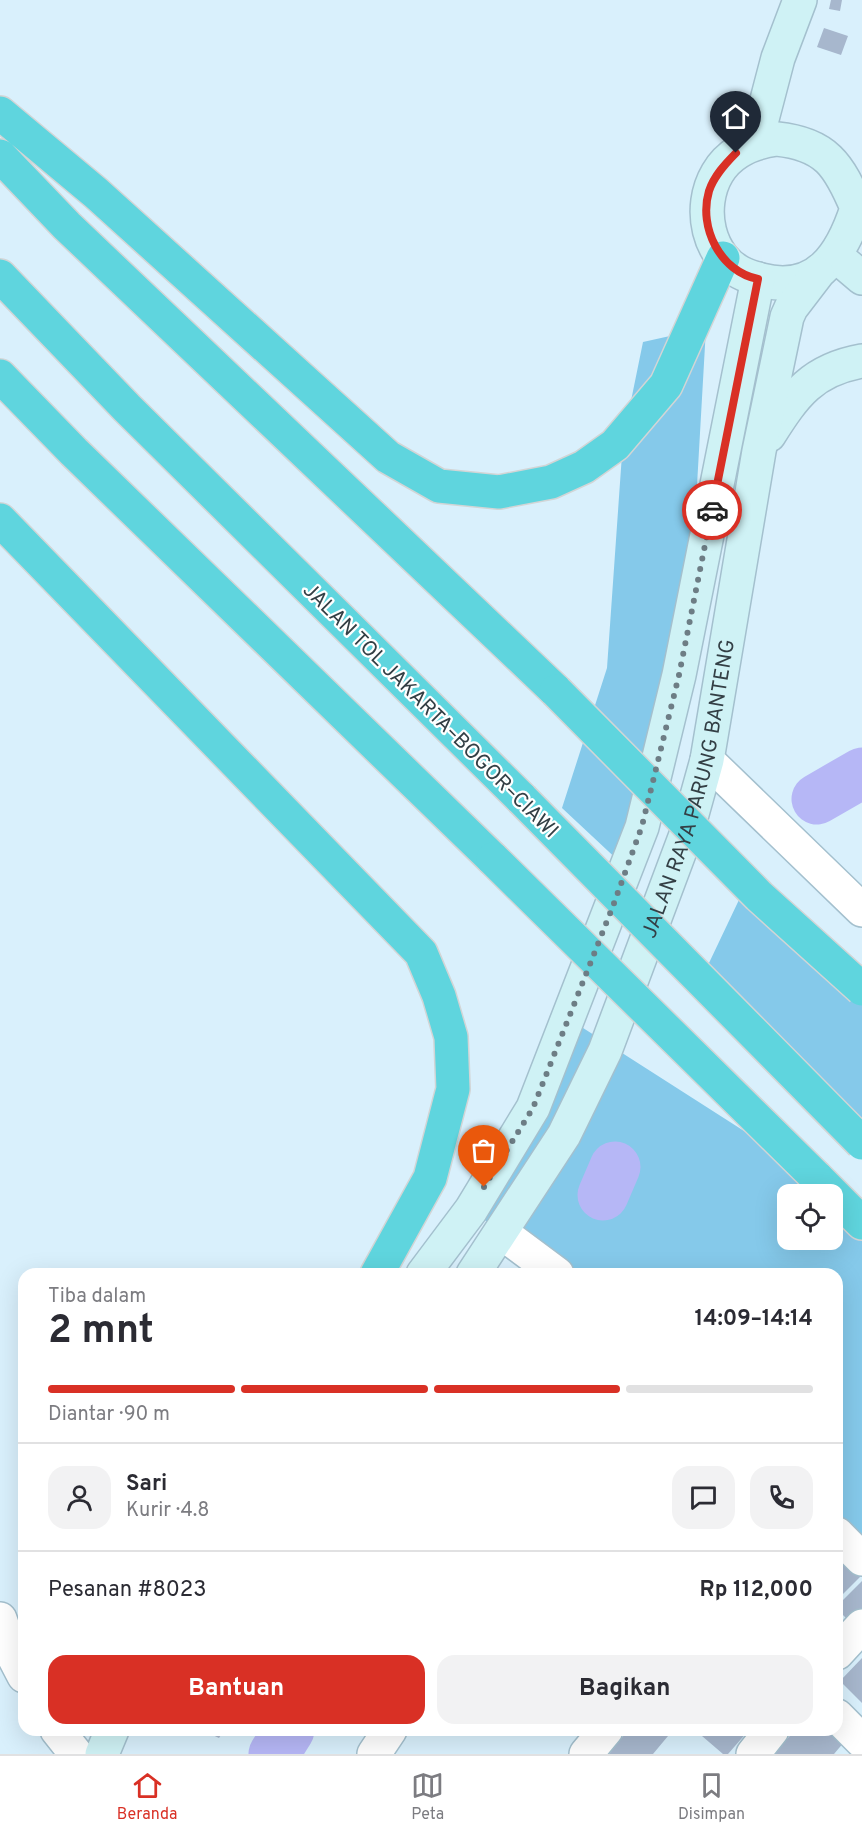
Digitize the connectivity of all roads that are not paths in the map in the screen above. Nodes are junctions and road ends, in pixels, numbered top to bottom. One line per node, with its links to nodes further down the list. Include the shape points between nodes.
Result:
1 (800, 0): 3 (main road, via 778,58)
2 (0, 113): 6 (highway, via 96,193 388,457 438,486 514,491 559,478 615,445 666,385)
3 (756, 142): 5 (main road, via 777,139 816,148 833,161); 6 (main road, via 736,153 720,170 709,191 706,214 711,237)
4 (0, 156): 17 (highway, bridge, via 75,234 556,691 759,896)
5 (860, 210): 7 (main road, via 847,239)
6 (723, 258): 10 (main road, via 746,277)
7 (827, 265): 9 (main road); 10 (main road, via 792,283); 13 (main road, JALAN RAYA PARUNG BANTENG, via 787,317)
8 (0, 276): 18 (highway, JALAN TOL JAKARTA–BOGOR–CIAWI, bridge, via 127,408)
9 (862, 278)
10 (758, 279): 22 (main road, JALAN RAYA PARUNG BANTENG, via 679,675 642,826 533,1108 471,1210)
11 (862, 361): 13 (main road, via 839,365 813,379 792,398)
12 (0, 376): 19 (highway, bridge)
13 (759, 451): 15 (main road, JALAN RAYA PARUNG BANTENG)
14 (0, 520): 21 (highway, via 421,952 451,1037 453,1089 430,1178)
15 (707, 760): 16 (street); 20 (main road, JALAN RAYA PARUNG BANTENG, via 687,832 605,1050 564,1135)
16 (862, 910)
17 (862, 989)
18 (862, 1143)
19 (862, 1223)
20 (502, 1233): 23 (main road, JALAN RAYA PARUNG BANTENG); 24 (street)
21 (380, 1268)
22 (428, 1268)
23 (477, 1268)
24 (549, 1268)
25 (843, 1540): 26 (street)
26 (862, 1559)
27 (0, 1619): 30 (street)
28 (862, 1626): 29 (street)
29 (843, 1647)
30 (18, 1664)
31 (843, 1722): 37 (street)
32 (62, 1736): 38 (street)
33 (110, 1736): 39 (main road)
34 (386, 1736): 40 (street)
35 (601, 1736): 41 (street)
36 (767, 1736): 42 (street)
37 (862, 1741)
38 (76, 1754)
39 (102, 1754)
40 (374, 1754)
41 (586, 1754)
42 (753, 1754)

